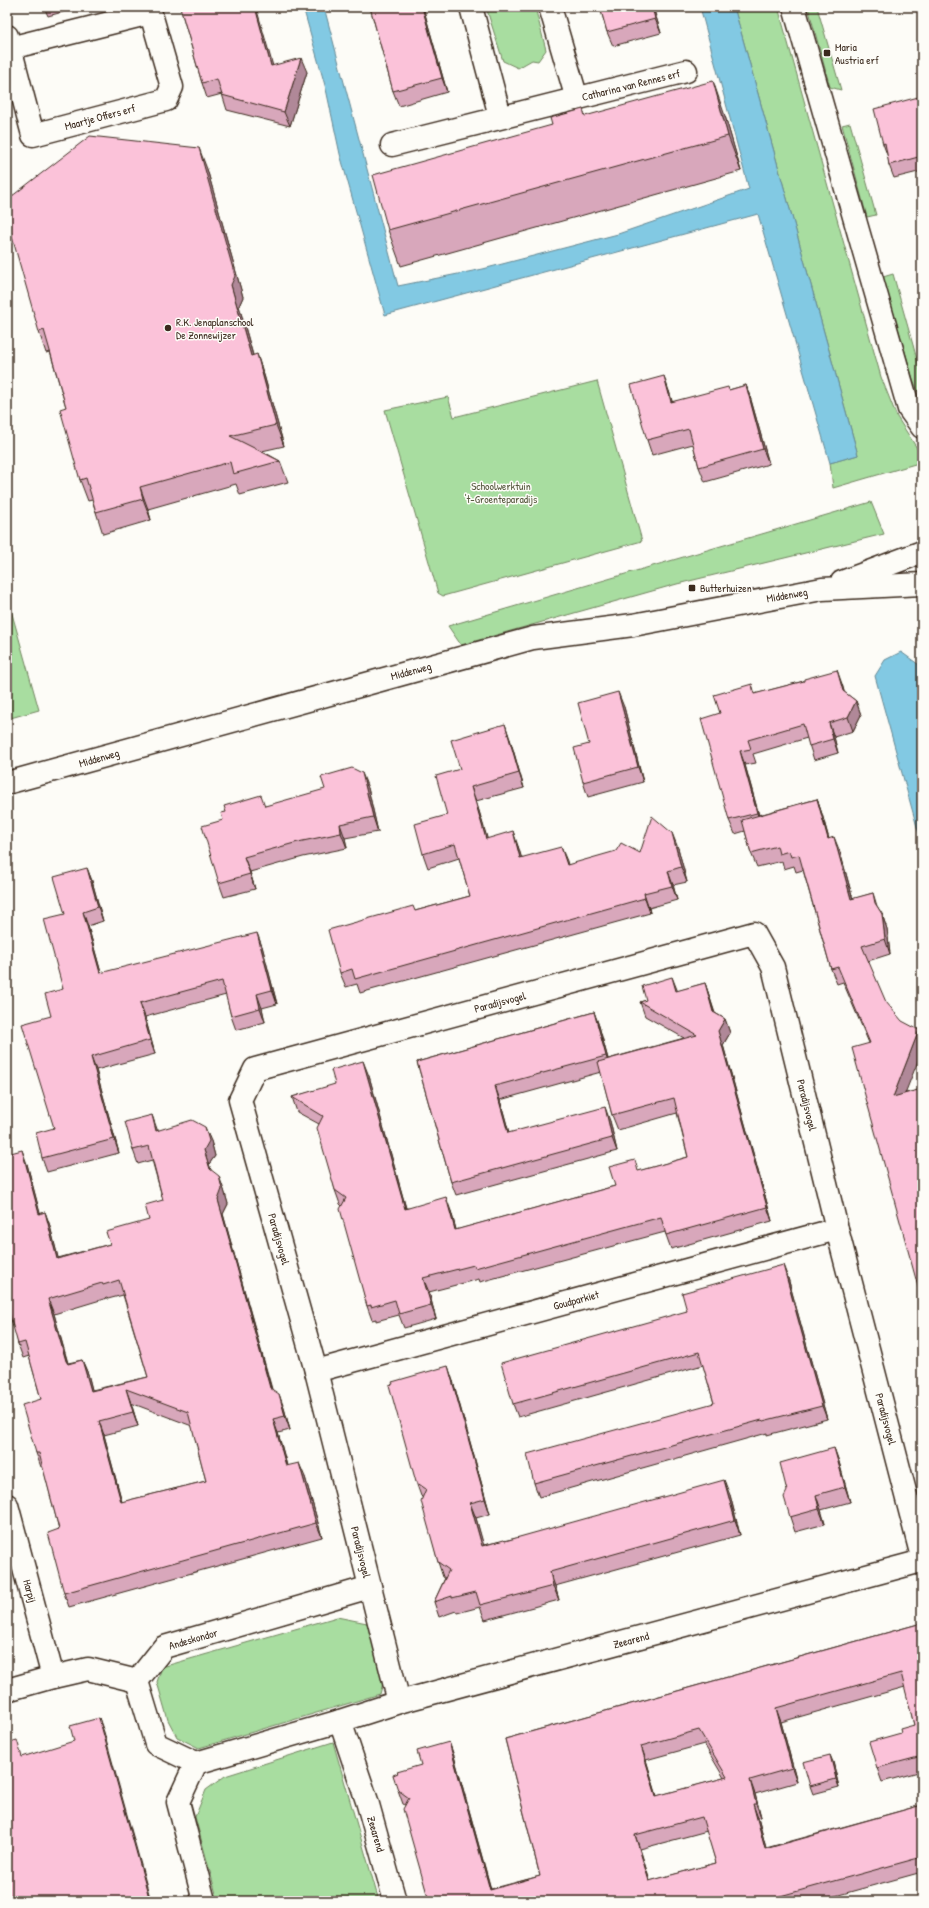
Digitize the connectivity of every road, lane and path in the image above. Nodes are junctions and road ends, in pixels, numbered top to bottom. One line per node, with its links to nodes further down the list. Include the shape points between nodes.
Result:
1 (471, 7): 8 (street)
2 (550, 7): 7 (street, Catharina van Rennes erf)
3 (794, 7): 10 (street, via 909,410)
4 (149, 10): 5 (street, Maartje Offers erf); 5 (street, Maartje Offers erf, via 172,87 166,100 33,135)
5 (9, 42)
6 (686, 71): 7 (street, Catharina van Rennes erf)
7 (576, 99): 8 (street, Catharina van Rennes erf)
8 (500, 116): 9 (street, Catharina van Rennes erf)
9 (392, 145)
10 (922, 427)
11 (922, 552): 13 (street, Middenweg)
12 (922, 584): 13 (street, Middenweg)
13 (822, 589): 14 (street, Middenweg, via 633,625 533,638)
14 (7, 783)
15 (836, 1229): 16 (street, Goudparkiet); 16 (street, Paradijsvogel, via 773,967 754,933 262,1067 255,1069 240,1100); 18 (street, Paradijsvogel)
16 (316, 1371): 20 (street, Paradijsvogel)
17 (7, 1505): 21 (street, Harpij)
18 (922, 1557)
19 (922, 1561): 24 (street, Zeearend)
20 (370, 1587): 22 (street, Andeskondor, via 164,1647); 24 (street, Paradijsvogel)
21 (53, 1677): 22 (street, via 88,1669); 23 (street)
22 (137, 1681): 26 (street, via 156,1744)
23 (7, 1690)
24 (399, 1702): 25 (street, Zeearend)
25 (340, 1721): 26 (street, Zeearend); 28 (street, Zeearend, via 367,1801)
26 (196, 1763): 27 (street, via 178,1802)
27 (204, 1901)
28 (395, 1901)

